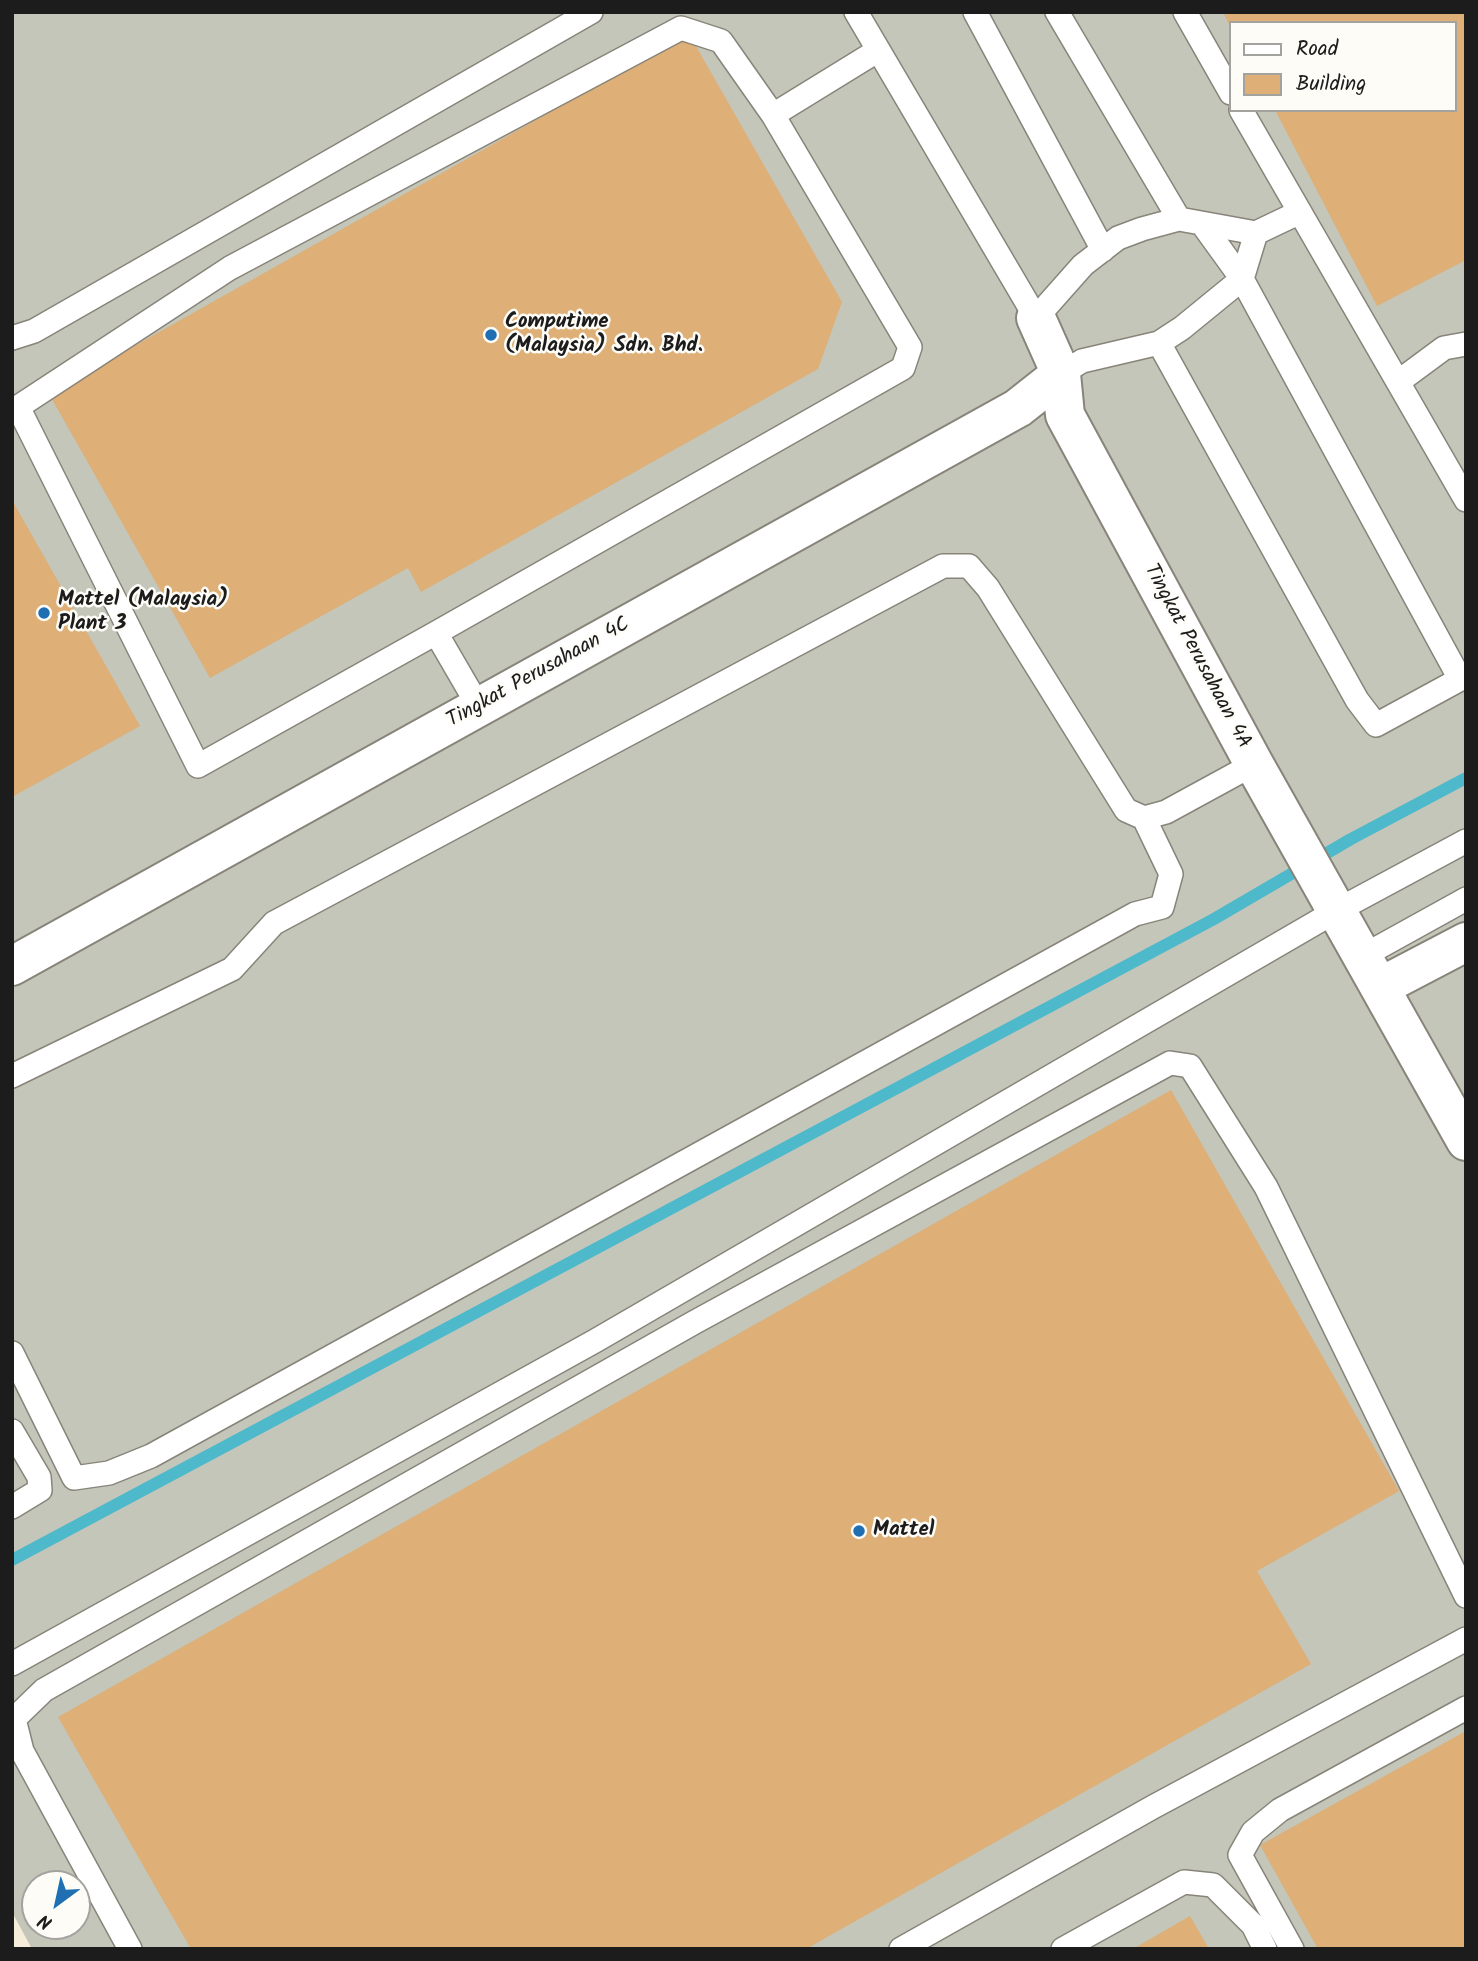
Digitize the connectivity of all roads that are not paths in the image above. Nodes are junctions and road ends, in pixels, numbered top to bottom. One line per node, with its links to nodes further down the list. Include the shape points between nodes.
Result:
1 (591, 12): 18 (lane, via 34,331)
2 (856, 12): 6 (lane)
3 (975, 12): 14 (lane)
4 (1057, 12): 11 (lane)
5 (1185, 12): 7 (lane)
6 (877, 51): 9 (lane); 16 (lane)
7 (1230, 91)
8 (1242, 112): 10 (lane)
9 (773, 115): 24 (lane, via 910,347 903,368); 24 (lane, via 721,41 681,28 230,268 18,407 198,766)
10 (1300, 212): 13 (lane); 22 (lane)
11 (1179, 219): 12 (lane); 14 (lane, via 1118,238)
12 (1203, 225): 13 (lane); 15 (lane)
13 (1256, 233): 15 (lane)
14 (1103, 250): 16 (lane, via 1083,265)
15 (1242, 279): 19 (lane); 25 (lane)
16 (1036, 318): 21 (street, Tingkat Perusahaan 4A)
17 (1466, 336): 20 (lane)
18 (12, 338)
19 (1159, 343): 21 (lane, via 1082,361); 25 (lane, via 1357,700 1376,725)
20 (1455, 346): 22 (lane)
21 (1061, 374): 26 (street, Tingkat Perusahaan 4C, via 1018,408); 27 (street, Tingkat Perusahaan 4A, via 1065,415)
22 (1398, 382): 23 (lane)
23 (1466, 500)
24 (436, 633): 26 (lane)
25 (1463, 677)
26 (479, 707): 33 (street, Tingkat Perusahaan 4C)
27 (1254, 764): 28 (lane); 31 (street, Tingkat Perusahaan 4A)
28 (1144, 818): 35 (lane, via 1126,810 988,588 969,566 943,566 274,923 232,969); 37 (lane, via 1171,874 1162,907 1135,914 151,1456 109,1472 74,1478)
29 (1466, 841): 31 (lane)
30 (1466, 900): 34 (lane)
31 (1336, 911): 34 (street, Tingkat Perusahaan 4A); 42 (lane, via 595,1341)
32 (1466, 942): 34 (street)
33 (12, 966)
34 (1372, 971): 36 (street, Tingkat Perusahaan 4A)
35 (14, 1071)
36 (1466, 1141)
37 (13, 1357)
38 (12, 1431): 39 (lane, via 39,1477 40,1490)
39 (12, 1507)
40 (1466, 1595): 44 (lane, via 1266,1187 1190,1066 1170,1063 695,1322 44,1690 14,1718 22,1751)
41 (1466, 1639): 45 (lane)
42 (12, 1664)
43 (1466, 1708): 48 (lane, via 1280,1810 1253,1832 1240,1855)
44 (130, 1949)
45 (901, 1949)
46 (1063, 1949): 47 (lane, via 1184,1882 1213,1885 1253,1925)
47 (1265, 1949)
48 (1292, 1949)

